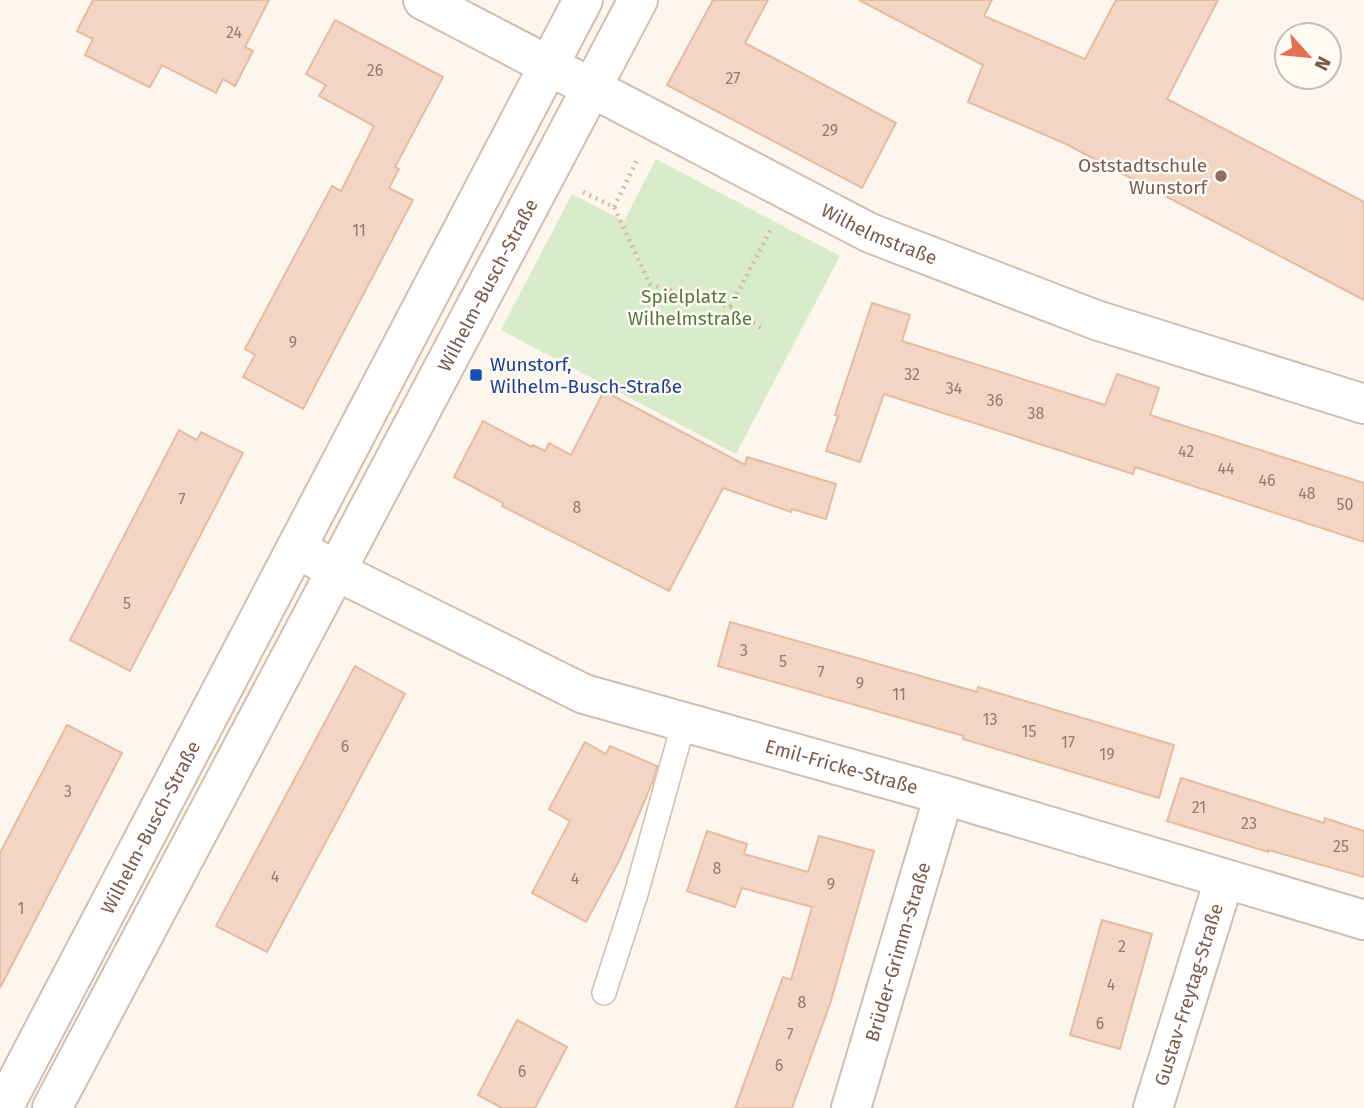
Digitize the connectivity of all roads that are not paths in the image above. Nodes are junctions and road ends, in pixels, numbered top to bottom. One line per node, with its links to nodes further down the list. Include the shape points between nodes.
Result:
1 (422, 0): 4 (street, Wilhelmstraße)
2 (583, 0): 4 (street, Wilhelm-Busch-Straße)
3 (638, 0): 5 (street, Wilhelm-Busch-Straße)
4 (549, 65): 5 (street, Wilhelmstraße); 7 (street, Wilhelm-Busch-Straße)
5 (592, 88): 6 (street, Wilhelmstraße, via 870,233 1096,320); 8 (street, Wilhelm-Busch-Straße)
6 (1364, 404)
7 (296, 548): 8 (street); 14 (street, Wilhelm-Busch-Straße)
8 (336, 571): 9 (street, Emil-Fricke-Straße, via 584,694); 15 (street, Wilhelm-Busch-Straße)
9 (684, 722): 10 (street, Emil-Fricke-Straße); 13 (lane)
10 (944, 795): 11 (street, Emil-Fricke-Straße); 16 (street, Brüder-Grimm-Straße)
11 (1224, 880): 12 (street, Emil-Fricke-Straße); 17 (street, Gustav-Freytag-Straße)
12 (1364, 920)
13 (604, 993)
14 (3, 1108)
15 (52, 1108)
16 (850, 1108)
17 (1153, 1108)

